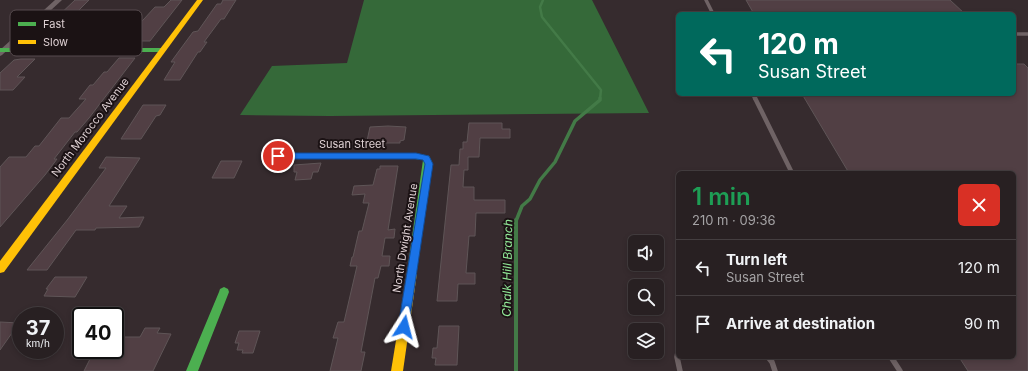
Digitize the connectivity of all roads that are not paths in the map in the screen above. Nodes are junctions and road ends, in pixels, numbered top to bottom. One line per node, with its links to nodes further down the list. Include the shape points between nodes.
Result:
1 (59, 0): 4 (street)
2 (200, 0): 10 (street, North Morocco Avenue)
3 (706, 0): 5 (lane)
4 (48, 10)
5 (712, 12)
6 (1016, 34): 7 (lane)
7 (1028, 34)
8 (10, 43): 11 (street)
9 (142, 50): 10 (street)
10 (162, 50): 16 (street, North Morocco Avenue)
11 (1, 51)
12 (754, 96): 15 (lane)
13 (278, 156): 14 (street, Susan Street)
14 (426, 158): 22 (street, North Dwight Avenue, via 429,164)
15 (791, 171)
16 (0, 269)
17 (224, 292): 21 (street)
18 (677, 359): 23 (lane)
19 (770, 359): 24 (lane)
20 (892, 359): 25 (lane)
21 (192, 371)
22 (397, 371)
23 (680, 371)
24 (775, 371)
25 (900, 371)

